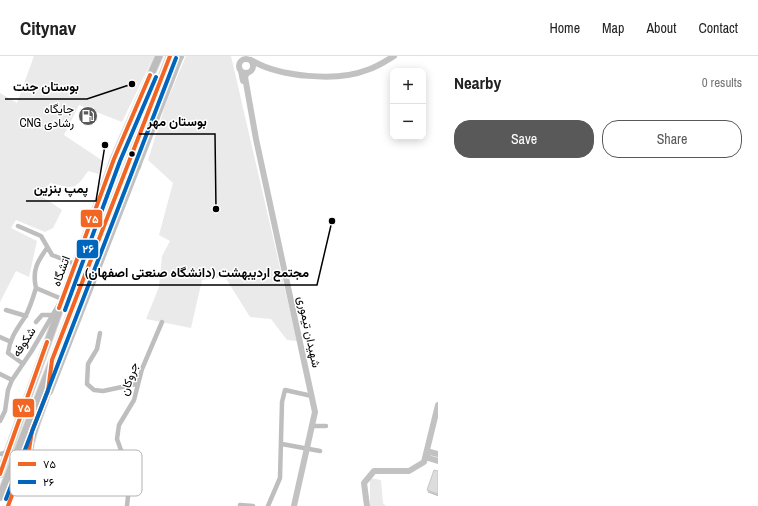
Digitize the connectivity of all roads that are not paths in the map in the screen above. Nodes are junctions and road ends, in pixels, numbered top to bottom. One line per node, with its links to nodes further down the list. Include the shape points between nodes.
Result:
1 (159, 56): 17 (main road, اتشگاه, via 114,159)
2 (170, 56): 12 (main road)
3 (180, 56): 12 (main road, via 174,62 148,127); 14 (main road)
4 (237, 56): 7 (main road)
5 (394, 56): 8 (main road, via 366,71 332,76 289,73)
6 (248, 58): 7 (main road); 8 (main road); 9 (main road, via 254,64)
7 (239, 64): 10 (main road)
8 (264, 66): 9 (main road)
9 (253, 69): 11 (main road)
10 (241, 70): 11 (main road); 13 (main road, شهیدان تیموری)
11 (247, 73): 13 (main road, شهیدان تیموری, via 245,77)
12 (138, 140): 15 (main road)
13 (256, 140): 38 (main road, شهیدان تیموری)
14 (138, 166): 15 (main road); 48 (main road)
15 (120, 187): 18 (main road)
16 (18, 226): 20 (street, via 41,236)
17 (89, 226): 18 (main road, via 92,231); 19 (main road, اتشگاه)
18 (102, 233): 21 (main road)
19 (83, 243): 21 (main road, via 90,242); 22 (main road, اتشگاه)
20 (47, 248): 22 (street, via 52,255); 23 (street, via 37,263 34,276)
21 (96, 248): 33 (main road)
22 (75, 264): 24 (main road, اتشگاه)
23 (36, 288): 24 (street); 27 (street)
24 (62, 299): 26 (street, شکوفه); 51 (main road, اتشگاه)
25 (6, 310): 27 (street)
26 (52, 315): 28 (street, via 42,315); 34 (street, شکوفه)
27 (26, 316): 32 (street)
28 (36, 322)
29 (162, 322): 37 (street, جروکان)
30 (100, 333): 37 (street, via 97,349 88,364 87,384 94,390 103,391)
31 (0, 337): 32 (street)
32 (9, 341): 34 (street, via 8,353)
33 (52, 360): 47 (main road); 48 (main road, via 50,384 32,431)
34 (22, 363): 36 (street, شکوفه)
35 (0, 374): 36 (street)
36 (12, 380): 40 (street, شکوفه)
37 (136, 384): 49 (street, جروکان, via 134,400 119,425 117,439)
38 (312, 396): 43 (main road, شهیدان تیموری, via 315,412); 45 (street, via 285,390 282,402)
39 (0, 397): 40 (street)
40 (6, 400): 42 (street, شکوفه)
41 (438, 405): 54 (main road)
42 (0, 421)
43 (312, 426): 44 (street); 46 (main road, شهیدان تیموری)
44 (326, 426)
45 (282, 444): 46 (street); 65 (street, via 280,478)
46 (308, 448): 50 (street); 66 (main road, شهیدان تیموری)
47 (18, 450)
48 (29, 450)
49 (121, 450)
50 (320, 451)
51 (8, 452): 52 (street); 57 (main road, اتشگاه)
52 (0, 454)
53 (438, 454): 54 (main road, via 430,452)
54 (426, 455): 55 (main road); 67 (main road, via 424,462 409,471 374,471 364,483)
55 (438, 461)
56 (10, 470): 58 (main road)
57 (0, 474)
58 (0, 496)
59 (12, 496): 62 (main road)
60 (128, 496): 63 (street, جروکان)
61 (240, 505): 64 (street)
62 (8, 506)
63 (127, 506)
64 (253, 506)
65 (268, 506)
66 (294, 506)
67 (367, 506)

